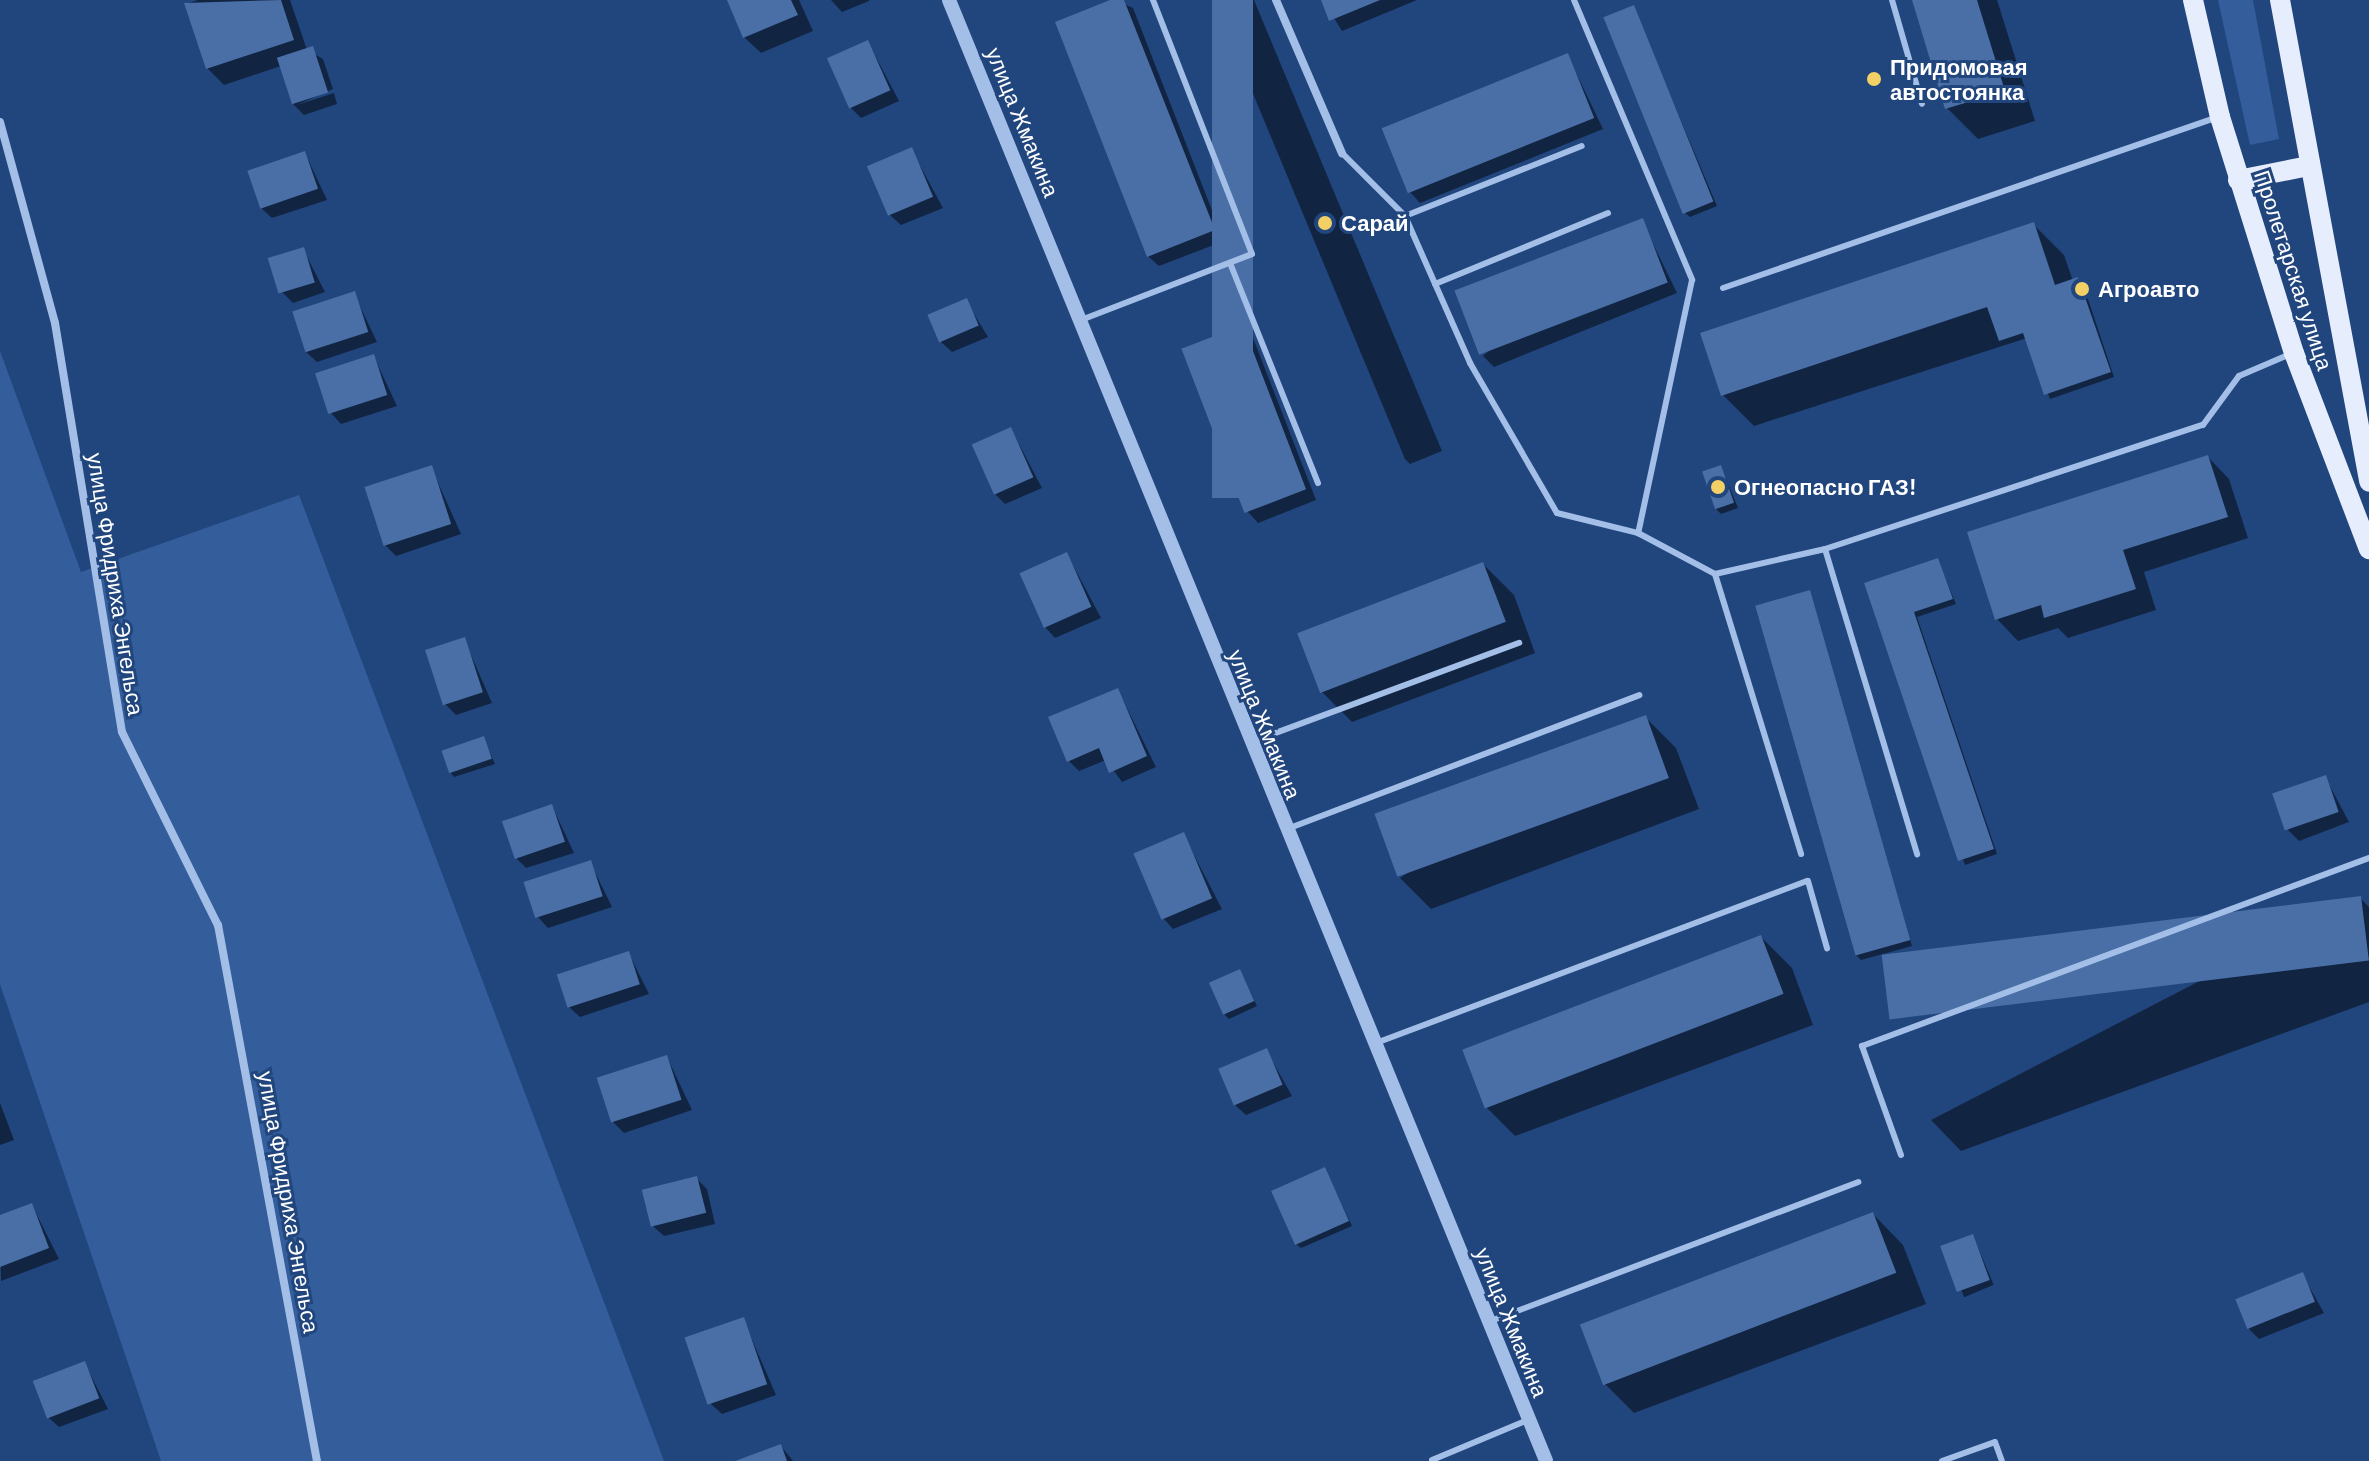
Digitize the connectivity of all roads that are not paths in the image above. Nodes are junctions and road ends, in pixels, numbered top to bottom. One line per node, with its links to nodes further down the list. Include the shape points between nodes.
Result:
1 (949, 0): 20 (street, улица Жмакина)
2 (1153, 0): 17 (lane, via 1252,254)
3 (1276, 0): 12 (street)
4 (1574, 0): 24 (lane, via 1692,280)
5 (1892, 0): 8 (lane)
6 (2193, 0): 9 (main road, Пролетарская улица)
7 (2280, 0): 13 (main road, Пролетарская улица)
8 (1922, 104)
9 (2220, 117): 14 (main road, Пролетарская улица); 19 (lane)
10 (0, 122): 42 (street, улица Фридриха Энгельса, via 55,323 122,732 218,925)
11 (1582, 146): 16 (lane)
12 (1342, 153): 16 (lane)
13 (2309, 166): 14 (main road); 22 (main road, Пролетарская улица)
14 (2238, 180): 21 (main road, Пролетарская улица)
15 (1608, 213): 18 (lane)
16 (1405, 216): 18 (lane)
17 (1230, 263): 20 (lane); 23 (lane)
18 (1435, 284): 24 (lane, via 1470,363 1557,513)
19 (1723, 288)
20 (1081, 320): 30 (street, улица Жмакина)
21 (2294, 353): 25 (lane, via 2239,376 2203,425); 26 (main road, Пролетарская улица)
22 (2369, 482)
23 (1318, 483)
24 (1638, 533): 27 (lane)
25 (1825, 549): 27 (lane); 33 (lane)
26 (2369, 549)
27 (1715, 574): 32 (lane)
28 (1519, 643): 30 (lane)
29 (1639, 695): 31 (lane)
30 (1248, 744): 31 (street, улица Жмакина)
31 (1284, 830): 36 (street, улица Жмакина)
32 (1801, 854)
33 (1917, 854)
34 (2369, 858): 37 (lane, via 1862,1046)
35 (1827, 948): 36 (lane, via 1808,881)
36 (1373, 1044): 39 (street, улица Жмакина)
37 (1901, 1155)
38 (1858, 1182): 39 (lane)
39 (1488, 1322): 40 (street, улица Жмакина)
40 (1528, 1420): 41 (lane); 43 (street, улица Жмакина)
41 (1432, 1460)
42 (317, 1461)
43 (1546, 1461)
44 (1942, 1461): 45 (lane, via 1995,1442)
45 (2002, 1461)

